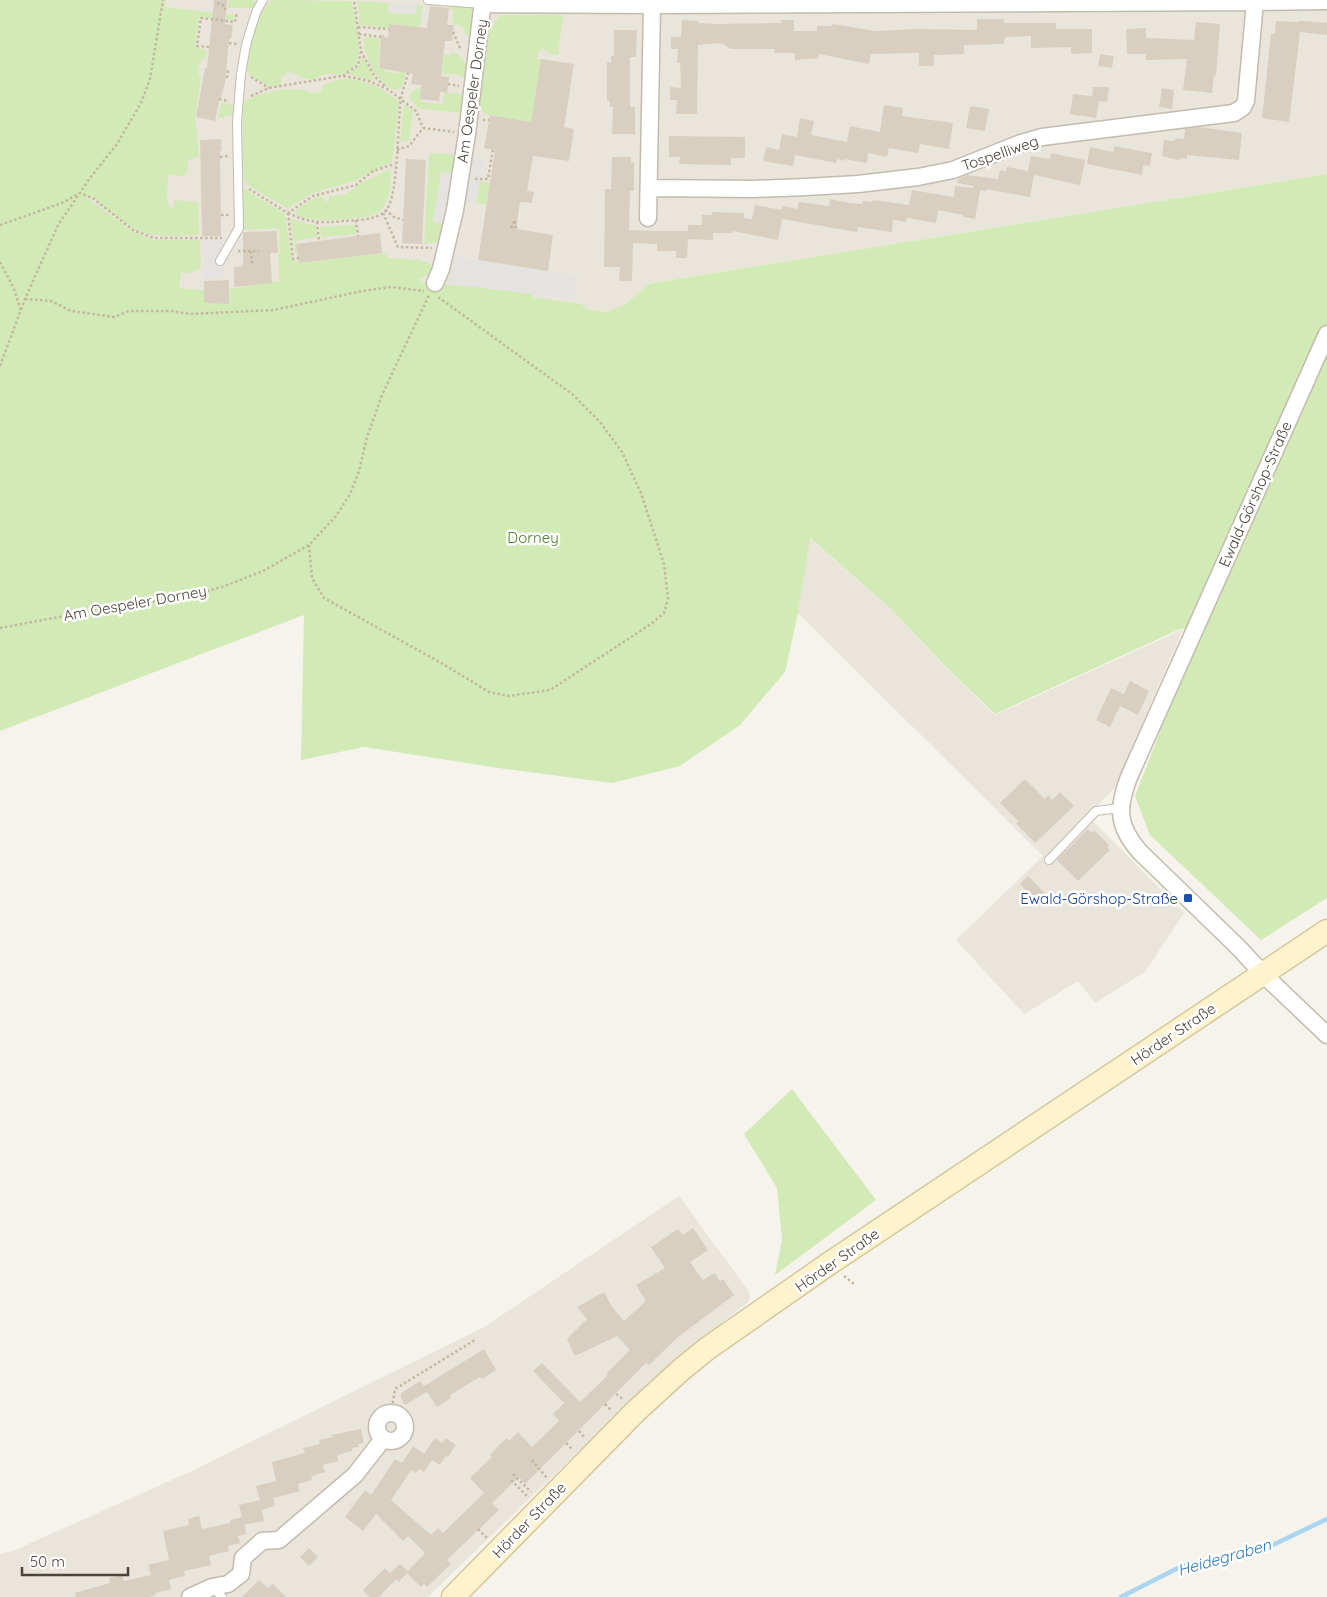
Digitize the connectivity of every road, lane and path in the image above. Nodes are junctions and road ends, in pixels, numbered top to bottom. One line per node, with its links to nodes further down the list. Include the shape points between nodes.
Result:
1 (163, 0): 40 (path, via 150,79 141,103 117,144)
2 (263, 0): 24 (lane, via 246,44)
3 (354, 0): 13 (path)
4 (428, 0): 6 (lane)
5 (1327, 1): 8 (street, Am Oespeler Dorney)
6 (483, 2): 10 (street, Am Oespeler Dorney); 33 (street, Am Oespeler Dorney)
7 (708, 2): 8 (street, Am Oespeler Dorney); 10 (street, Am Oespeler Dorney)
8 (1255, 2): 39 (street, Tospelliweg, via 1246,101 1237,112 1042,137 948,171 882,182 753,189)
9 (217, 3): 11 (path, via 225,6)
10 (652, 5): 39 (street)
11 (225, 10)
12 (237, 12): 21 (path, via 235,22 201,18 197,46)
13 (358, 27): 14 (path); 16 (path)
14 (389, 29)
15 (453, 32): 18 (path)
16 (359, 34): 17 (path); 22 (path)
17 (381, 36)
18 (456, 37)
19 (458, 43): 20 (path)
20 (463, 44)
21 (209, 47)
22 (361, 51): 26 (path, via 358,65); 29 (path, via 375,77)
23 (228, 71): 27 (path)
24 (242, 71): 28 (path); 31 (lane)
25 (408, 73): 30 (path)
26 (341, 76): 28 (path); 29 (path, via 369,81)
27 (226, 77)
28 (269, 88): 31 (path)
29 (389, 90): 30 (path)
30 (401, 99): 32 (path, via 416,111); 35 (path)
31 (239, 100): 38 (lane)
32 (423, 128): 33 (path); 35 (path, via 409,146)
33 (467, 134): 53 (street, Am Oespeler Dorney)
34 (493, 149): 37 (path, via 488,179)
35 (396, 150): 36 (path)
36 (395, 164): 41 (path, via 392,193); 42 (path, via 373,171 356,185 313,196)
37 (482, 180)
38 (238, 182): 42 (path); 51 (lane, via 239,228)
39 (649, 188): 43 (street)
40 (80, 194): 47 (path); 51 (path, via 94,199 132,230 154,238); 62 (path, via 58,225)
41 (384, 211): 44 (path, via 377,217); 45 (path); 53 (path, via 398,247)
42 (288, 213): 46 (path); 57 (path, via 294,259)
43 (648, 218)
44 (356, 220): 46 (path); 50 (path)
45 (403, 220)
46 (318, 222): 52 (path)
47 (0, 225)
48 (511, 228): 49 (path, via 515,220)
49 (516, 229)
50 (358, 236)
51 (234, 238): 54 (lane)
52 (319, 241)
53 (446, 249): 61 (street, Am Oespeler Dorney)
54 (227, 250): 55 (path); 58 (lane)
55 (251, 251): 56 (path); 60 (path)
56 (259, 251)
57 (299, 258)
58 (220, 261)
59 (0, 262): 63 (path)
60 (252, 264)
61 (433, 288): 62 (path, via 391,287 362,291 274,310 190,314 129,311 114,317 71,311 51,301); 66 (path, Am Oespeler Dorney, via 382,395 350,494 336,516); 66 (path, via 572,394 600,422 622,452 641,493 664,564 668,599 664,613 550,690 509,696 489,692 324,598 312,578)
62 (25, 299): 63 (path)
63 (21, 311): 65 (path)
64 (1327, 334): 68 (street, Ewald-Görshop-Straße, via 1129,777)
65 (0, 366)
66 (310, 545): 67 (path, Am Oespeler Dorney, via 263,571 190,596)
67 (0, 628)
68 (1120, 808): 69 (lane, via 1096,811); 71 (street, Ewald-Görshop-Straße, via 1123,829 1132,843)
69 (1049, 860)
70 (1327, 932): 71 (main road, Hörder Straße)
71 (1263, 974): 72 (street, Ewald-Görshop-Straße); 94 (main road, Hörder Straße, via 835,1260 702,1353 629,1418)
72 (1327, 1035)
73 (475, 1340): 77 (path, via 394,1389)
74 (616, 1394): 75 (path)
75 (626, 1402)
76 (606, 1404): 78 (path)
77 (391, 1413): 80 (street, via 383,1415 378,1422 377,1429); 80 (street, via 402,1417 406,1423 405,1431 397,1441)
78 (615, 1414)
79 (579, 1431): 81 (path)
80 (383, 1439): 92 (street, via 355,1475 279,1540 262,1541 243,1558 241,1574)
81 (587, 1440)
82 (566, 1443): 83 (path)
83 (575, 1452)
84 (532, 1460): 86 (path)
85 (513, 1474): 88 (path)
86 (548, 1478)
87 (511, 1480): 89 (path)
88 (532, 1493)
89 (528, 1497)
90 (478, 1529): 91 (path)
91 (487, 1538)
92 (217, 1592): 93 (street)
93 (190, 1597)
94 (453, 1597)

